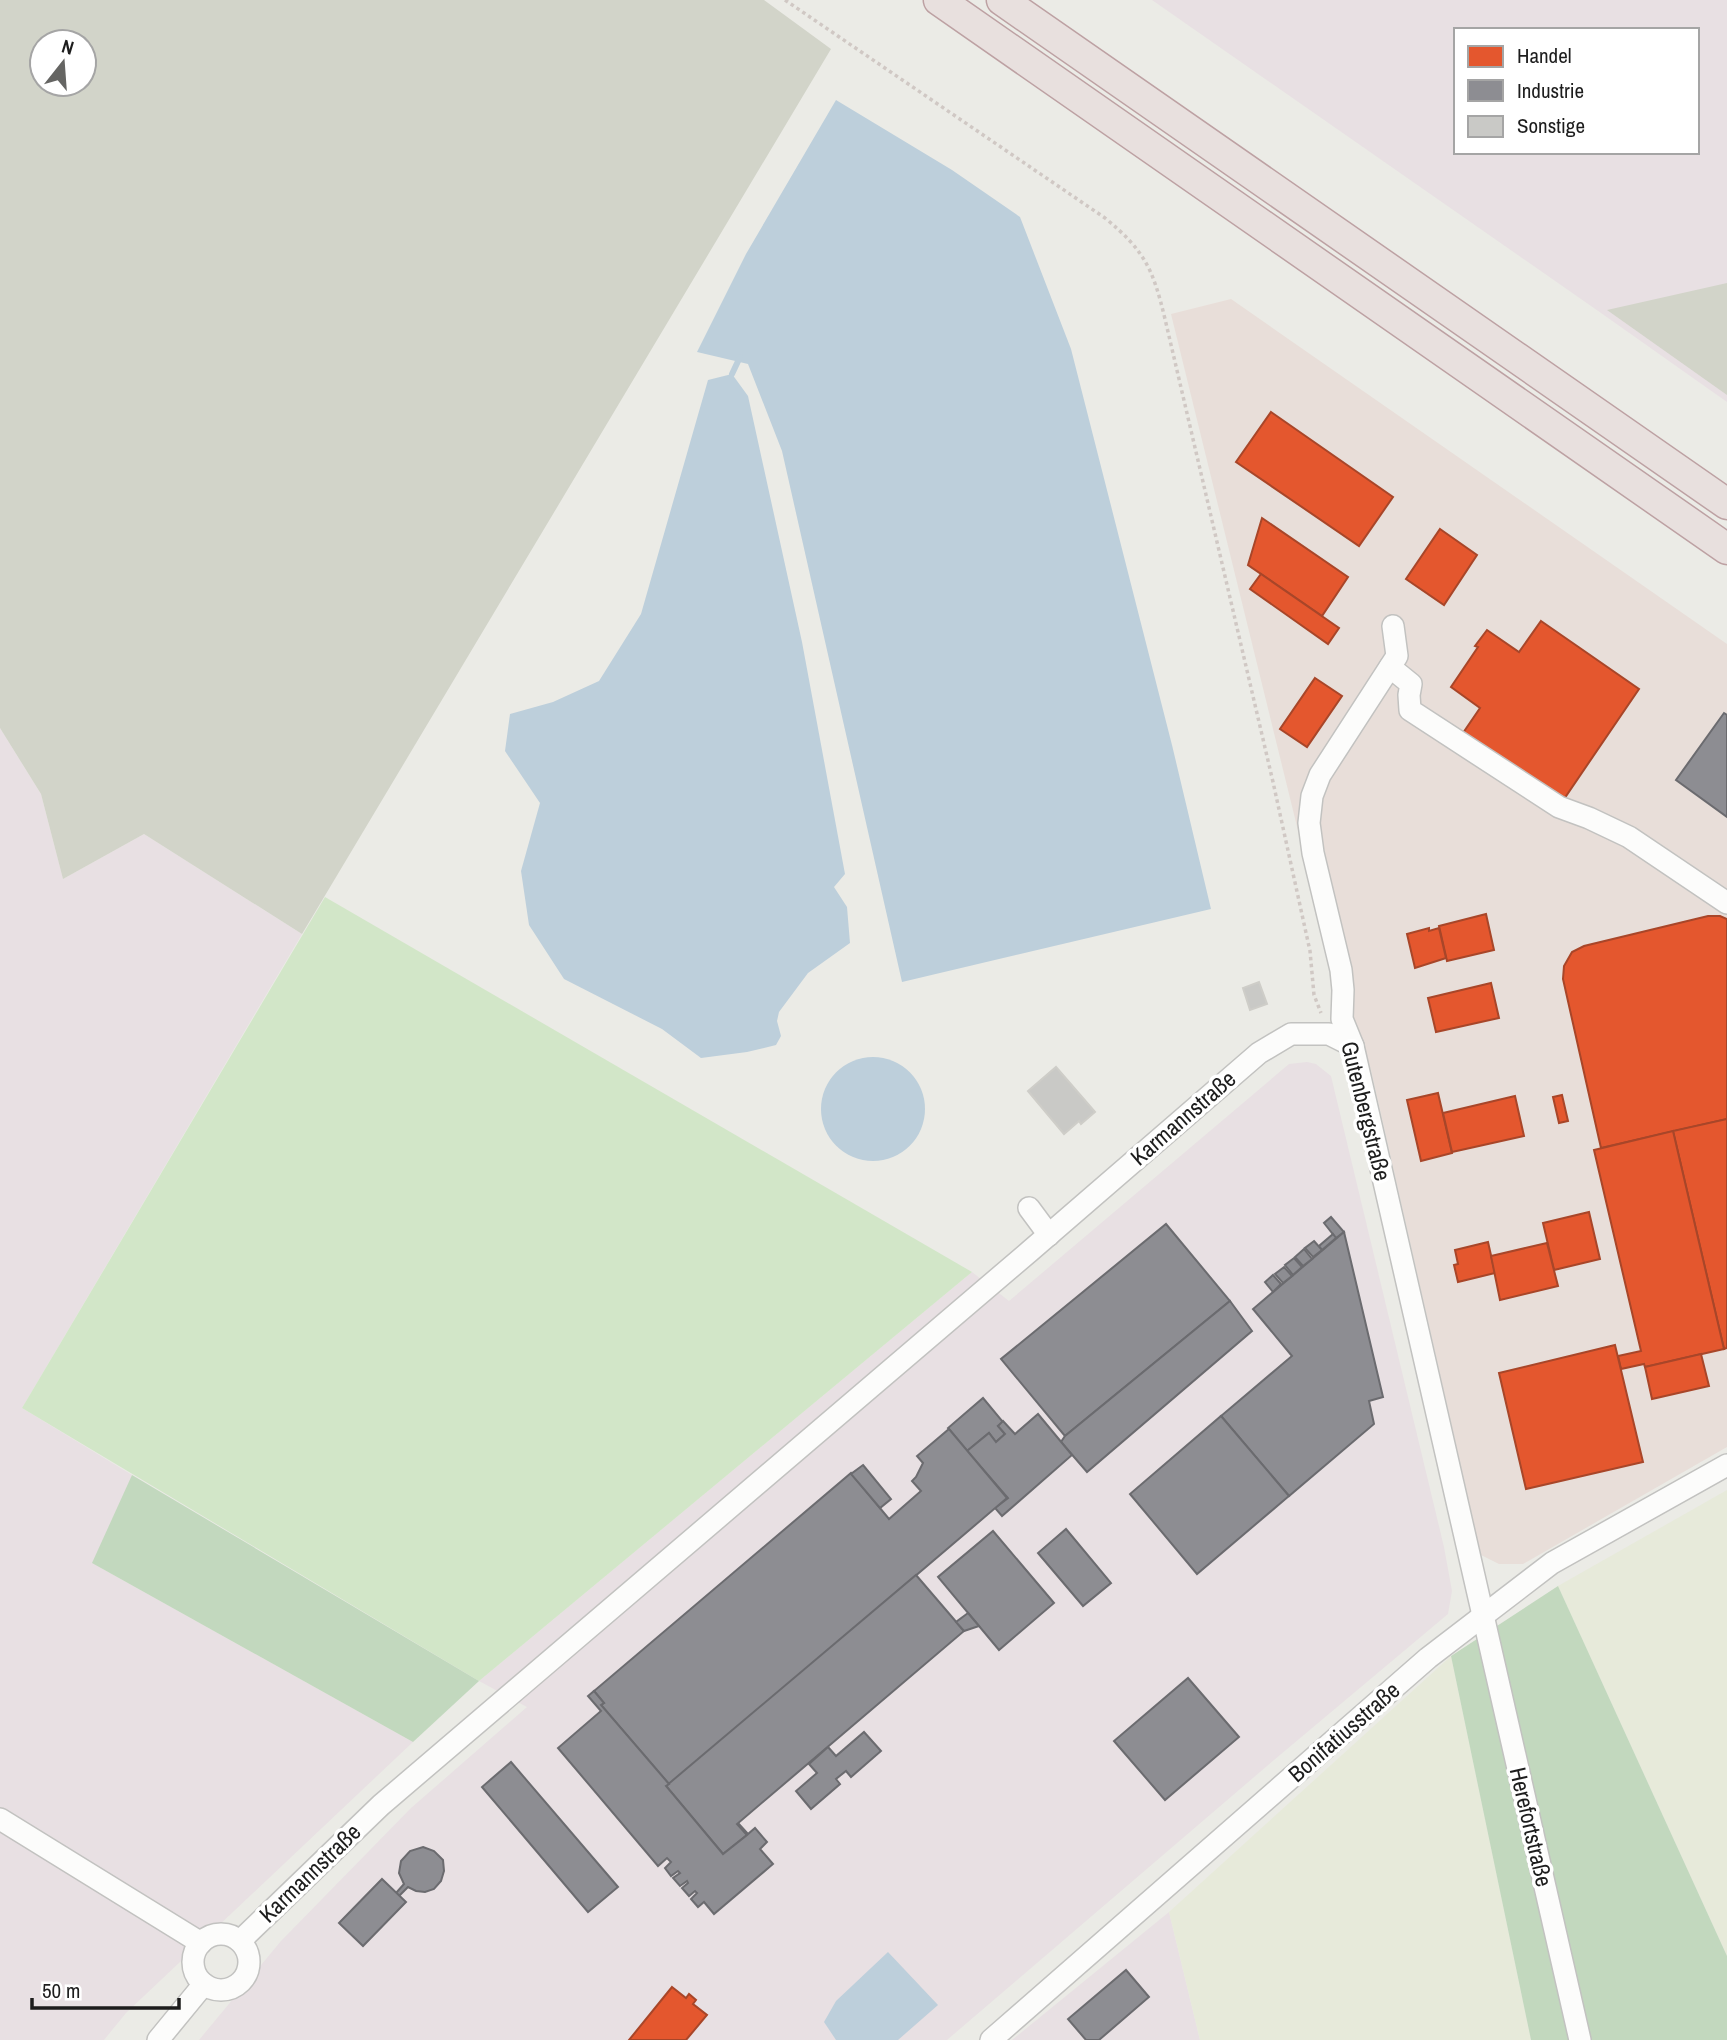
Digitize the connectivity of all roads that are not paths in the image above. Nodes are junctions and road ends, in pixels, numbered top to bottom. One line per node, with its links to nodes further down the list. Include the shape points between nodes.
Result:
1 (939, 0): 4 (highway)
2 (1002, 0): 3 (highway)
3 (1727, 504)
4 (1727, 548)
5 (1393, 626): 6 (street, Gutenbergstraße, via 1397,656)
6 (1390, 667): 7 (street, via 1411,684 1410,710 1559,807 1629,838); 8 (street, Gutenbergstraße, via 1320,775 1309,823 1341,971 1342,1019)
7 (1727, 903)
8 (1353, 1046): 10 (street, Karmannstraße, via 1329,1034 1292,1034 1259,1053); 12 (street, Gutenbergstraße)
9 (1029, 1208): 10 (street)
10 (1049, 1235): 14 (street, Karmannstraße, via 380,1805)
11 (1727, 1465): 12 (street, Bonifatiusstraße, via 1552,1563)
12 (1482, 1615): 18 (street, Bonifatiusstraße); 19 (street, Herefortstraße)
13 (0, 1819): 15 (street)
14 (240, 1941): 15 (street, via 223,1934); 16 (street, via 248,1957 246,1975 223,1989)
15 (201, 1942): 16 (street, via 193,1961)
16 (204, 1984): 17 (street)
17 (158, 2040)
18 (991, 2040)
19 (1580, 2040)

